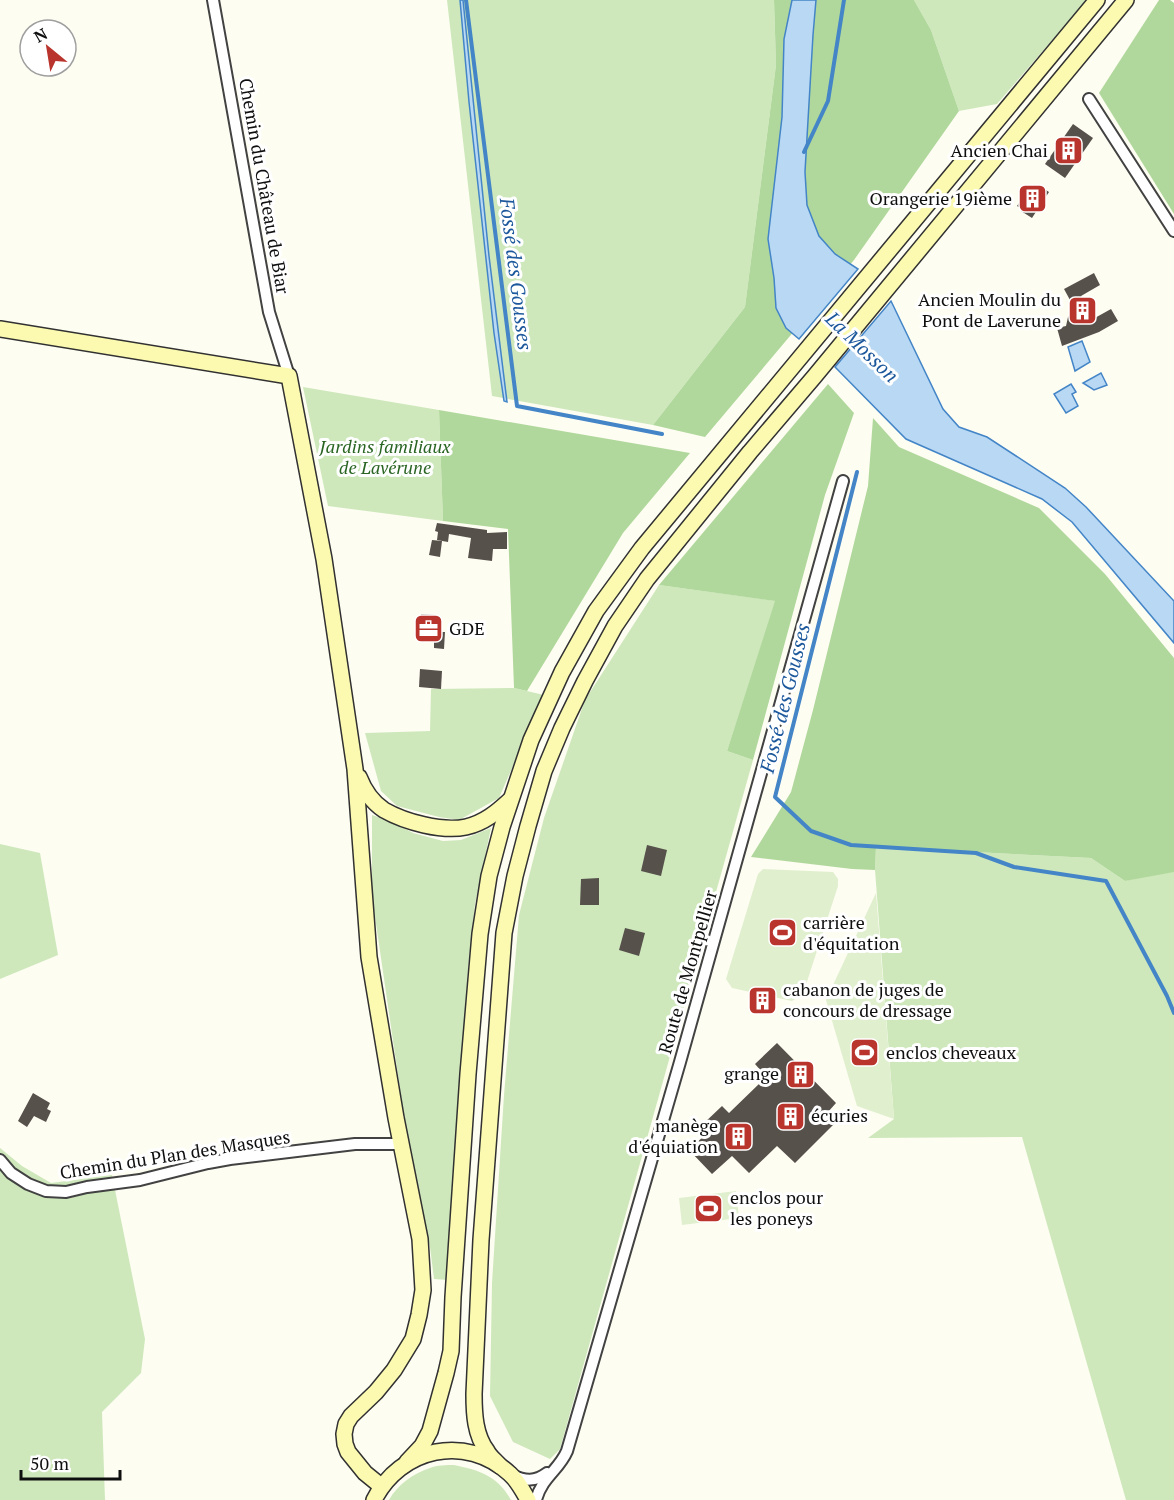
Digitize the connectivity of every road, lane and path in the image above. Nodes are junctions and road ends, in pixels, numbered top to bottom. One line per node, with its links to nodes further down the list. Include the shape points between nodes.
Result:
1 (213, 0): 7 (street, Chemin du Château de Biar, via 269,312)
2 (1097, 0): 11 (main road, via 627,568 597,611 549,698)
3 (1126, 0): 17 (main road, via 646,579 615,626 562,728 528,826 504,933 481,1240 474,1414 486,1451)
4 (1089, 99): 5 (street)
5 (1174, 231)
6 (0, 329): 7 (main road)
7 (290, 376): 9 (main road, via 324,559)
8 (843, 481): 16 (street, Route de Montpellier, via 567,1451)
9 (355, 769): 10 (main road); 12 (main road)
10 (371, 799): 11 (main road, via 410,821 439,828 481,822); 12 (main road)
11 (510, 800): 15 (main road, via 489,876 480,934 451,1351 430,1431)
12 (359, 820): 13 (main road, via 369,957)
13 (402, 1144): 14 (street, Chemin du Plan des Masques, via 355,1144 208,1163 140,1180 66,1192 46,1191 28,1184); 18 (main road, via 420,1239 423,1290 419,1315 413,1339 394,1370 351,1416 344,1434 352,1457)
14 (0, 1160)
15 (407, 1462): 17 (main road, via 445,1450 464,1451); 18 (main road)
16 (555, 1468): 17 (street, via 534,1480); 20 (street, Route de Montpellier, via 539,1489)
17 (506, 1471): 19 (main road)
18 (378, 1493)
19 (528, 1500)
20 (536, 1500)

